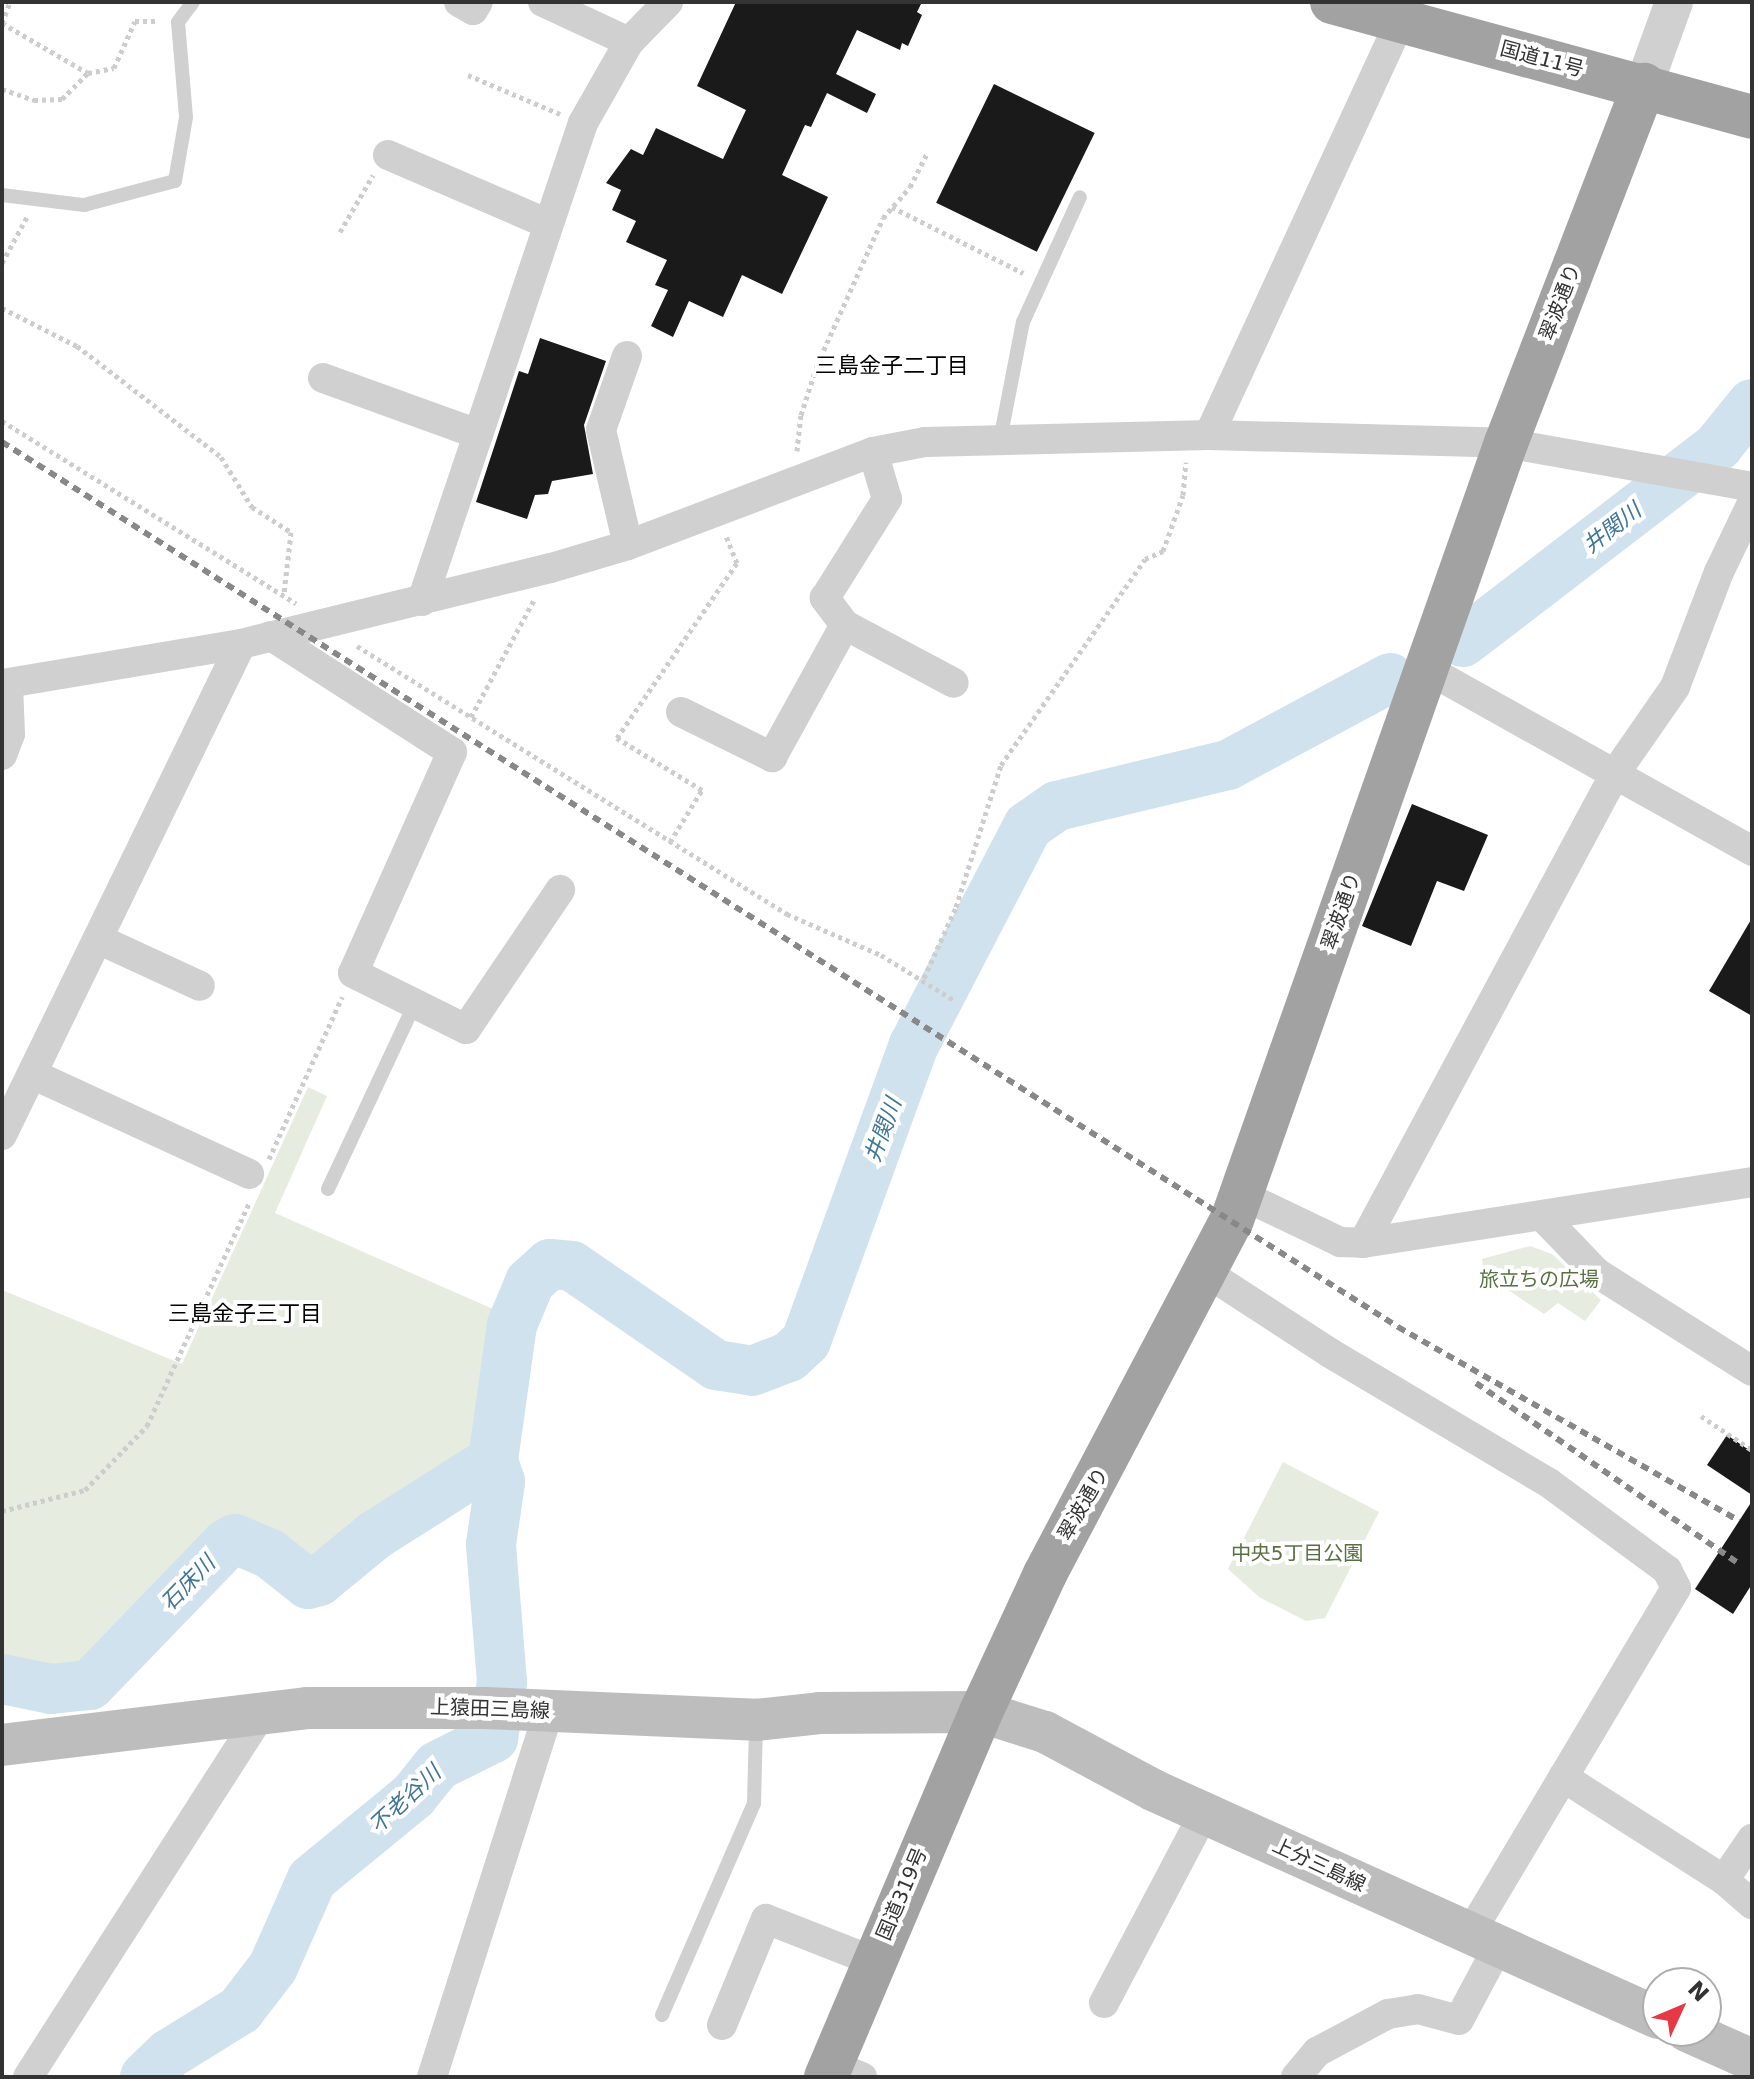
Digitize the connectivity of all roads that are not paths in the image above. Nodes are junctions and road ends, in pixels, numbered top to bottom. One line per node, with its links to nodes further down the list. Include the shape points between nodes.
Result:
1 (193, 2): 13 (lane, via 178,22 186,117 175,181 84,205)
2 (459, 2): 3 (street, via 473,10)
3 (478, 2)
4 (543, 2): 9 (street)
5 (668, 2): 9 (street)
6 (1332, 2): 8 (highway, 国道11号)
7 (1674, 2): 10 (street)
8 (1405, 12): 10 (highway, 国道11号); 19 (street)
9 (629, 42): 15 (street, via 583,123)
10 (1644, 85): 11 (highway, 国道11号); 21 (highway, 翠波通り)
11 (1752, 117)
12 (388, 155): 15 (street)
13 (2, 195)
14 (1080, 197): 20 (lane, via 1040,282 1013,360)
15 (546, 223): 18 (street)
16 (627, 356): 25 (street, via 601,430)
17 (323, 378): 18 (street)
18 (478, 434): 26 (street)
19 (1198, 435): 20 (street); 21 (street)
20 (1000, 440): 22 (street, via 925,442)
21 (1506, 443): 23 (street); 30 (highway, 翠波通り)
22 (873, 452): 25 (street); 27 (street, via 887,499 825,598)
23 (1752, 487)
24 (1752, 503): 35 (street, via 1675,687)
25 (628, 545): 26 (street)
26 (422, 601): 28 (street)
27 (845, 625): 31 (street); 33 (street, via 772,757)
28 (271, 636): 29 (street); 40 (street, via 452,752 353,973)
29 (241, 644): 32 (street); 38 (street)
30 (1425, 668): 35 (street); 46 (highway, 翠波通り)
31 (954, 683)
32 (5, 684): 34 (street, via 10,734)
33 (681, 712)
34 (2, 755)
35 (1616, 772): 36 (street); 48 (street)
36 (1752, 851)
37 (560, 890): 40 (street, via 466,1029)
38 (98, 939): 39 (street); 41 (street)
39 (200, 986)
40 (414, 1005): 45 (lane)
41 (32, 1074): 42 (street); 43 (street)
42 (2, 1135)
43 (257, 1176)
44 (1752, 1182): 47 (street)
45 (328, 1189)
46 (1242, 1195): 48 (street, via 1340,1242); 49 (highway, 翠波通り)
47 (1542, 1216): 48 (street); 50 (street, via 1597,1273)
48 (1363, 1243)
49 (1207, 1273): 52 (highway, 翠波通り, via 1070,1525); 56 (street, via 1549,1483 1667,1570 1676,1588)
50 (1752, 1371)
51 (516, 1709): 53 (main road, 上猿田三島線, via 307,1708); 54 (main road, 上猿田三島線); 71 (street)
52 (981, 1712): 54 (main road, 上猿田三島線, via 820,1713); 57 (main road, 上分三島線, via 1045,1732); 62 (highway, 国道319号)
53 (261, 1714): 55 (main road, 上猿田三島線); 70 (street)
54 (756, 1720): 65 (lane, via 754,1803)
55 (2, 1745)
56 (1563, 1777): 59 (street); 61 (street)
57 (1204, 1813): 61 (main road, 上分三島線); 63 (street)
58 (1752, 1839): 59 (street)
59 (1724, 1880): 60 (street)
60 (1752, 1904)
61 (1484, 1941): 64 (main road, 上分三島線); 72 (street, via 1459,2020 1418,2009 1388,2014 1317,2052)
62 (873, 1961): 66 (street, via 766,1919); 69 (highway, 国道319号)
63 (1104, 2003)
64 (1642, 2011)
65 (662, 2015)
66 (722, 2025)
67 (1722, 2047): 68 (main road)
68 (1752, 2060)
69 (840, 2073)
70 (28, 2077)
71 (432, 2077)
72 (1296, 2077)

